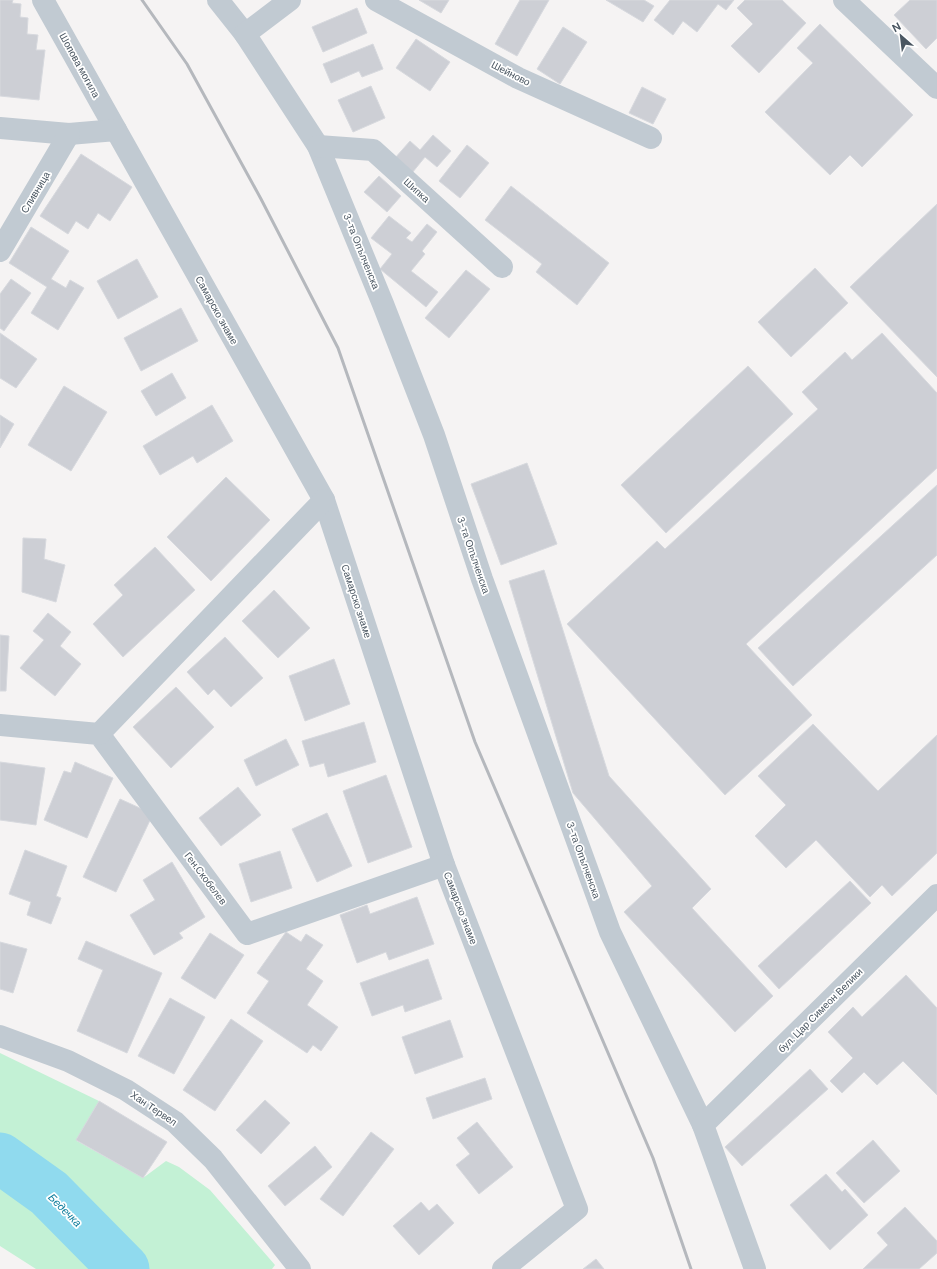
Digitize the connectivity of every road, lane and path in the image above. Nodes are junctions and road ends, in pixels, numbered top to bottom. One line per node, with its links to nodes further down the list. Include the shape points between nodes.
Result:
1 (43, 0): 9 (street, Шопова могила)
2 (218, 0): 6 (street, 3-та Опълченска)
3 (290, 0): 6 (street)
4 (376, 0): 11 (street, Шейново, via 518,78)
5 (844, 0): 7 (street)
6 (245, 34): 12 (street, 3-та Опълченска)
7 (937, 88)
8 (0, 128): 10 (street)
9 (116, 130): 10 (street); 15 (street, Самарско знаме)
10 (69, 134): 13 (street, Сливница)
11 (651, 138)
12 (318, 146): 14 (street, Шипка, via 373,150); 21 (street, 3-та Опълченска, via 434,435 482,579 610,932)
13 (0, 251)
14 (502, 267)
15 (324, 500): 17 (street); 18 (street, Самарско знаме)
16 (0, 725): 17 (street)
17 (99, 734): 18 (street, Ген.Скобелев, via 247,934)
18 (444, 864): 23 (street, Самарско знаме, via 577,1209)
19 (937, 895): 21 (street, бул. Цар Симеон Велики)
20 (0, 1036): 22 (street, Хан Тервел, via 68,1061 126,1090 175,1122 213,1159)
21 (703, 1125): 24 (street, 3-та Опълченска)
22 (300, 1269)
23 (503, 1269)
24 (755, 1269)

